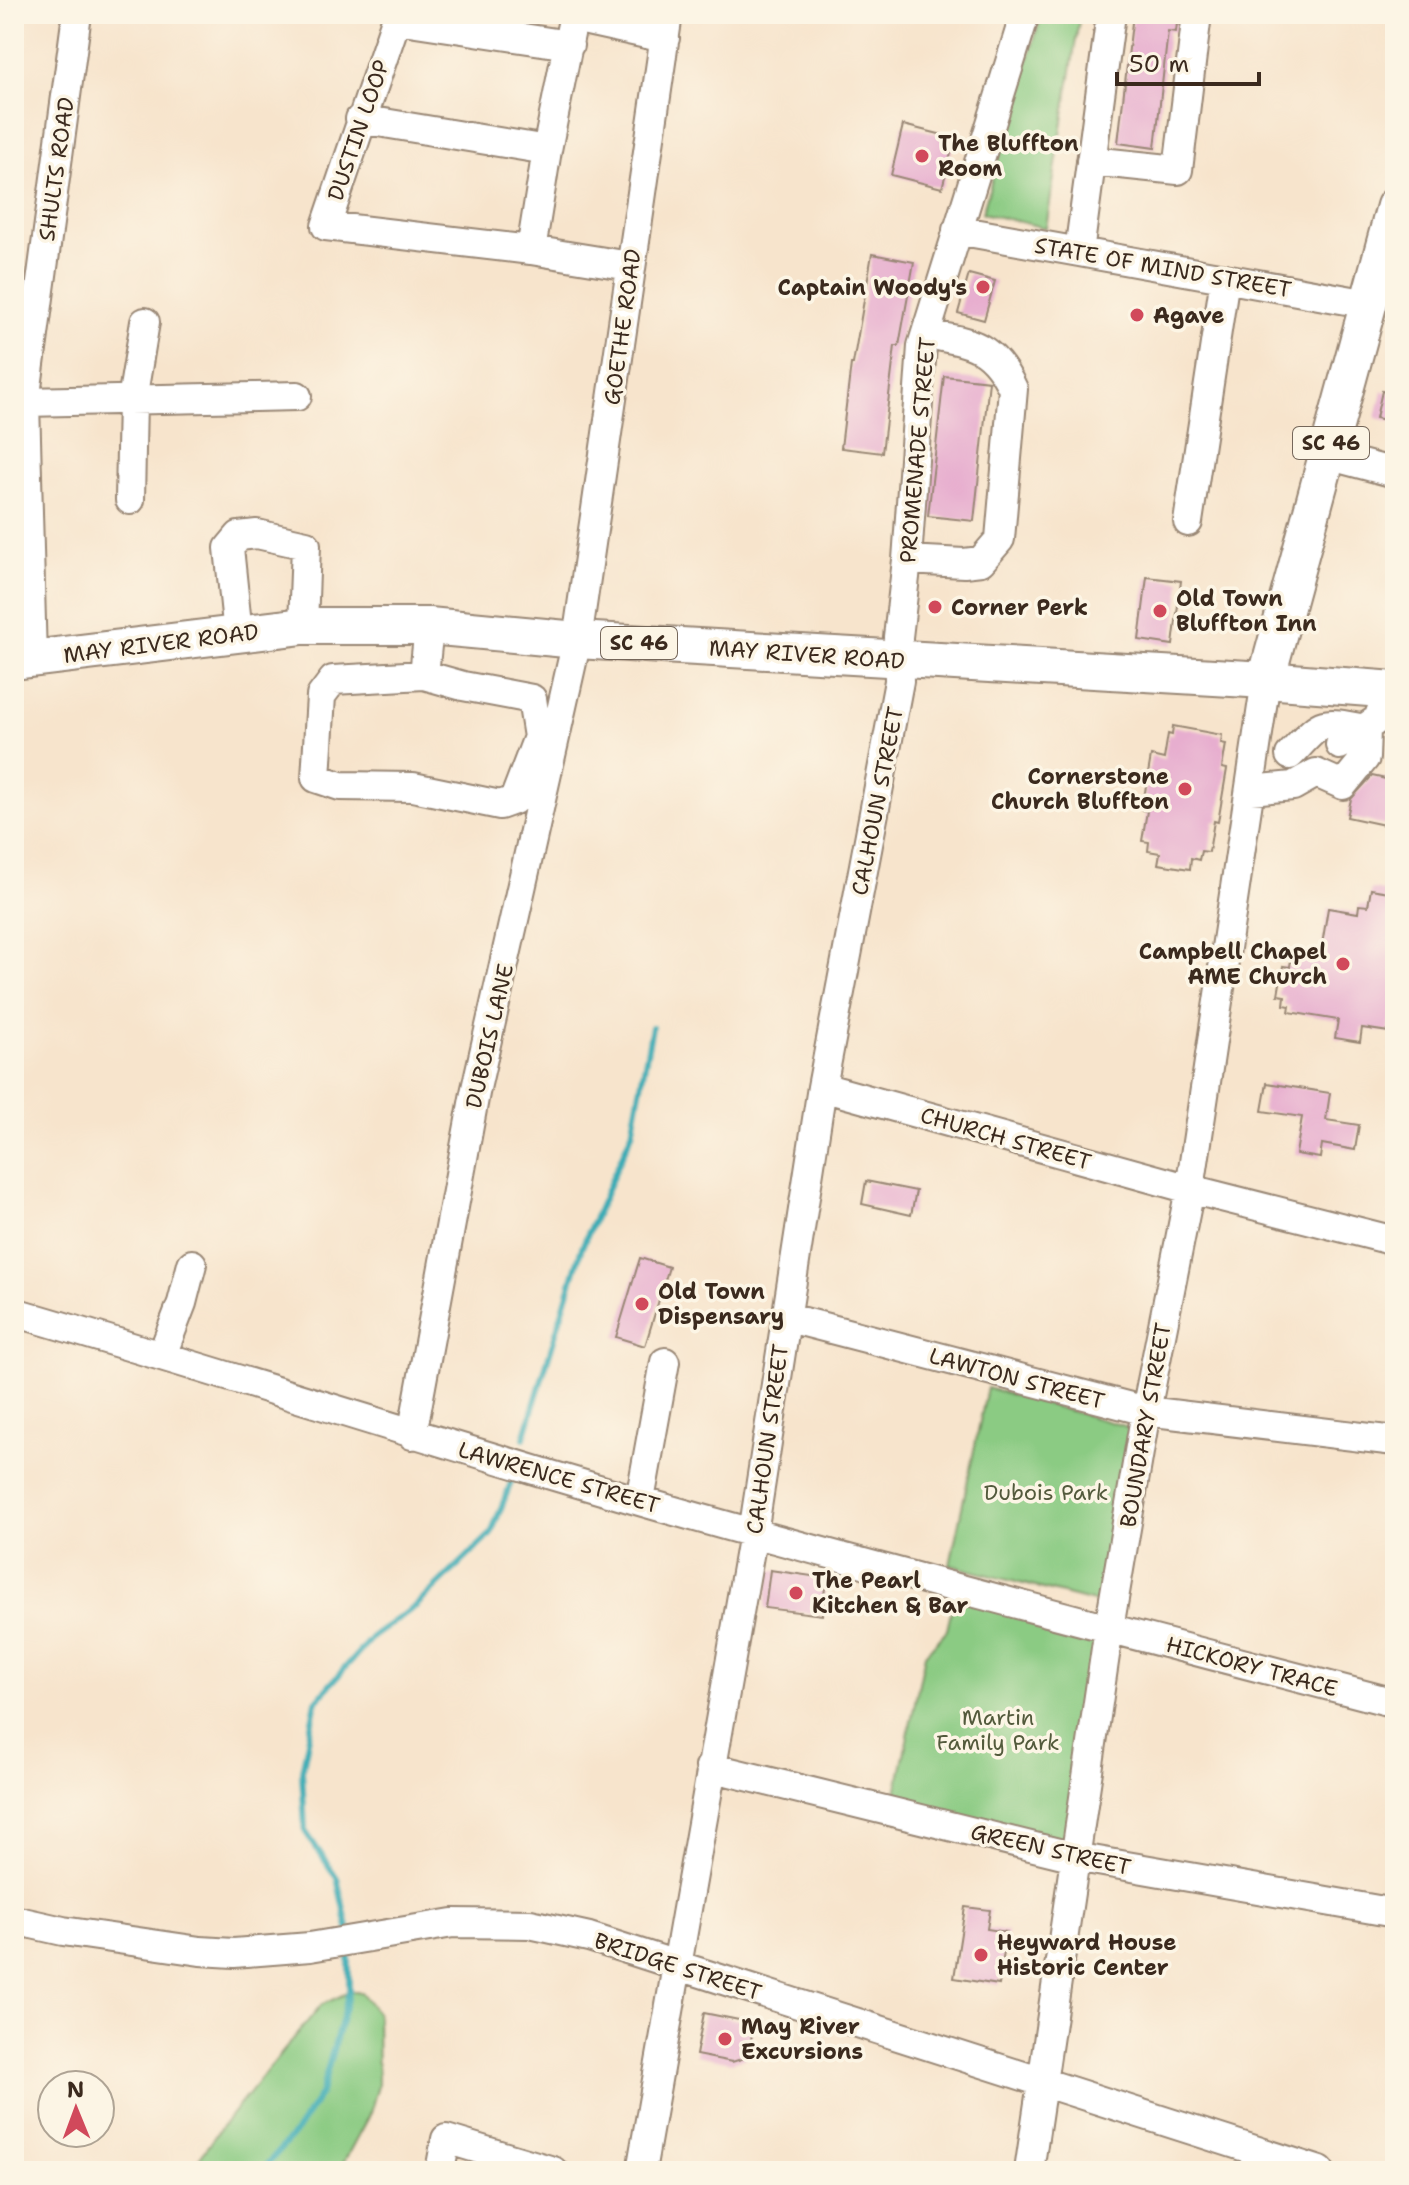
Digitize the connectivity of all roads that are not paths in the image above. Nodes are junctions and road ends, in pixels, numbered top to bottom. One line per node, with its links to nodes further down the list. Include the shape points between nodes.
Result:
1 (77, 14): 22 (street, SHULTS ROAD)
2 (1025, 14): 12 (street, PROMENADE STREET)
3 (1111, 14): 10 (street)
4 (1197, 14): 10 (street, via 1178,170)
5 (397, 16): 6 (street, DUSTIN LOOP); 8 (street, DUSTIN LOOP)
6 (572, 26): 7 (street, DUSTIN LOOP); 9 (street)
7 (667, 26): 15 (street, GOETHE ROAD)
8 (360, 119): 9 (street); 13 (street, DUSTIN LOOP, via 326,226)
9 (547, 150): 13 (street)
10 (1091, 161): 14 (street)
11 (1395, 206): 17 (main road, SC 46)
12 (957, 230): 14 (street, STATE OF MIND STREET); 19 (street, PROMENADE STREET)
13 (531, 250): 15 (street, DUSTIN LOOP)
14 (1079, 252): 16 (street, STATE OF MIND STREET)
15 (630, 266): 31 (street, GOETHE ROAD)
16 (1225, 278): 17 (street, STATE OF MIND STREET); 26 (street)
17 (1369, 304): 23 (main road, SC 46)
18 (145, 322): 21 (street)
19 (926, 334): 27 (street, PROMENADE STREET); 27 (street, via 978,345 998,362 1013,389 1000,539 981,561)
20 (297, 396): 21 (street)
21 (132, 400): 22 (street); 25 (street)
22 (25, 402): 32 (street, SHULTS ROAD)
23 (1327, 455): 24 (street); 35 (main road, SC 46)
24 (1395, 473)
25 (130, 500)
26 (1188, 522)
27 (907, 560): 33 (street, PROMENADE STREET, via 898,637)
28 (303, 626): 29 (main road, MAY RIVER ROAD / SC 46); 30 (main road, MAY RIVER ROAD / SC 46); 30 (street, via 306,545 257,534 239,536 229,548)
29 (429, 626): 31 (main road, MAY RIVER ROAD / SC 46); 34 (street)
30 (238, 634): 32 (main road, MAY RIVER ROAD / SC 46)
31 (577, 640): 33 (main road, MAY RIVER ROAD / SC 46); 51 (street, DUBOIS LANE, via 475,1093)
32 (23, 660)
33 (901, 660): 35 (main road, MAY RIVER ROAD / SC 46); 42 (street, CALHOUN STREET)
34 (424, 675): 34 (street, via 333,680 321,696 316,778 340,786 413,787 500,805 514,800 538,737 532,699)
35 (1266, 680): 36 (main road, MAY RIVER ROAD); 38 (street, BOUNDARY STREET)
36 (1392, 690): 37 (street, via 1378,719)
37 (1366, 729): 39 (street, via 1319,725); 40 (street); 40 (street, via 1365,758 1343,785)
38 (1255, 755): 39 (street); 41 (street, BOUNDARY STREET)
39 (1290, 755): 40 (street)
40 (1327, 759): 41 (street, via 1293,786)
41 (1250, 790): 43 (street, BOUNDARY STREET)
42 (822, 1087): 43 (street, CHURCH STREET); 47 (street, CALHOUN STREET)
43 (1190, 1189): 44 (street, CHURCH STREET); 50 (street, BOUNDARY STREET)
44 (1395, 1241)
45 (192, 1264): 48 (street)
46 (14, 1312): 48 (street, LAWRENCE STREET)
47 (785, 1317): 50 (street, LAWTON STREET); 54 (street, CALHOUN STREET)
48 (162, 1355): 51 (street, LAWRENCE STREET)
49 (665, 1362): 53 (street)
50 (1146, 1411): 52 (street, LAWTON STREET); 55 (street, BOUNDARY STREET)
51 (412, 1435): 53 (street, LAWRENCE STREET)
52 (1395, 1441)
53 (640, 1500): 54 (street, LAWRENCE STREET)
54 (753, 1533): 55 (street, LAWRENCE STREET); 57 (street, CALHOUN STREET)
55 (1109, 1628): 56 (street, HICKORY TRACE); 58 (street, BOUNDARY STREET)
56 (1395, 1703)
57 (710, 1767): 58 (street, GREEN STREET); 61 (street, CALHOUN STREET)
58 (1075, 1857): 59 (street, GREEN STREET); 62 (street, BOUNDARY STREET)
59 (1395, 1913)
60 (14, 1920): 61 (street, BRIDGE STREET, via 234,1953 310,1947 453,1923 530,1924)
61 (678, 1967): 62 (street, BRIDGE STREET); 65 (street, CALHOUN STREET)
62 (1043, 2083): 66 (street, BOUNDARY STREET); 67 (street, BRIDGE STREET)
63 (440, 2171): 64 (street, via 446,2139)
64 (553, 2171)
65 (641, 2171)
66 (1029, 2171)
67 (1320, 2171)

